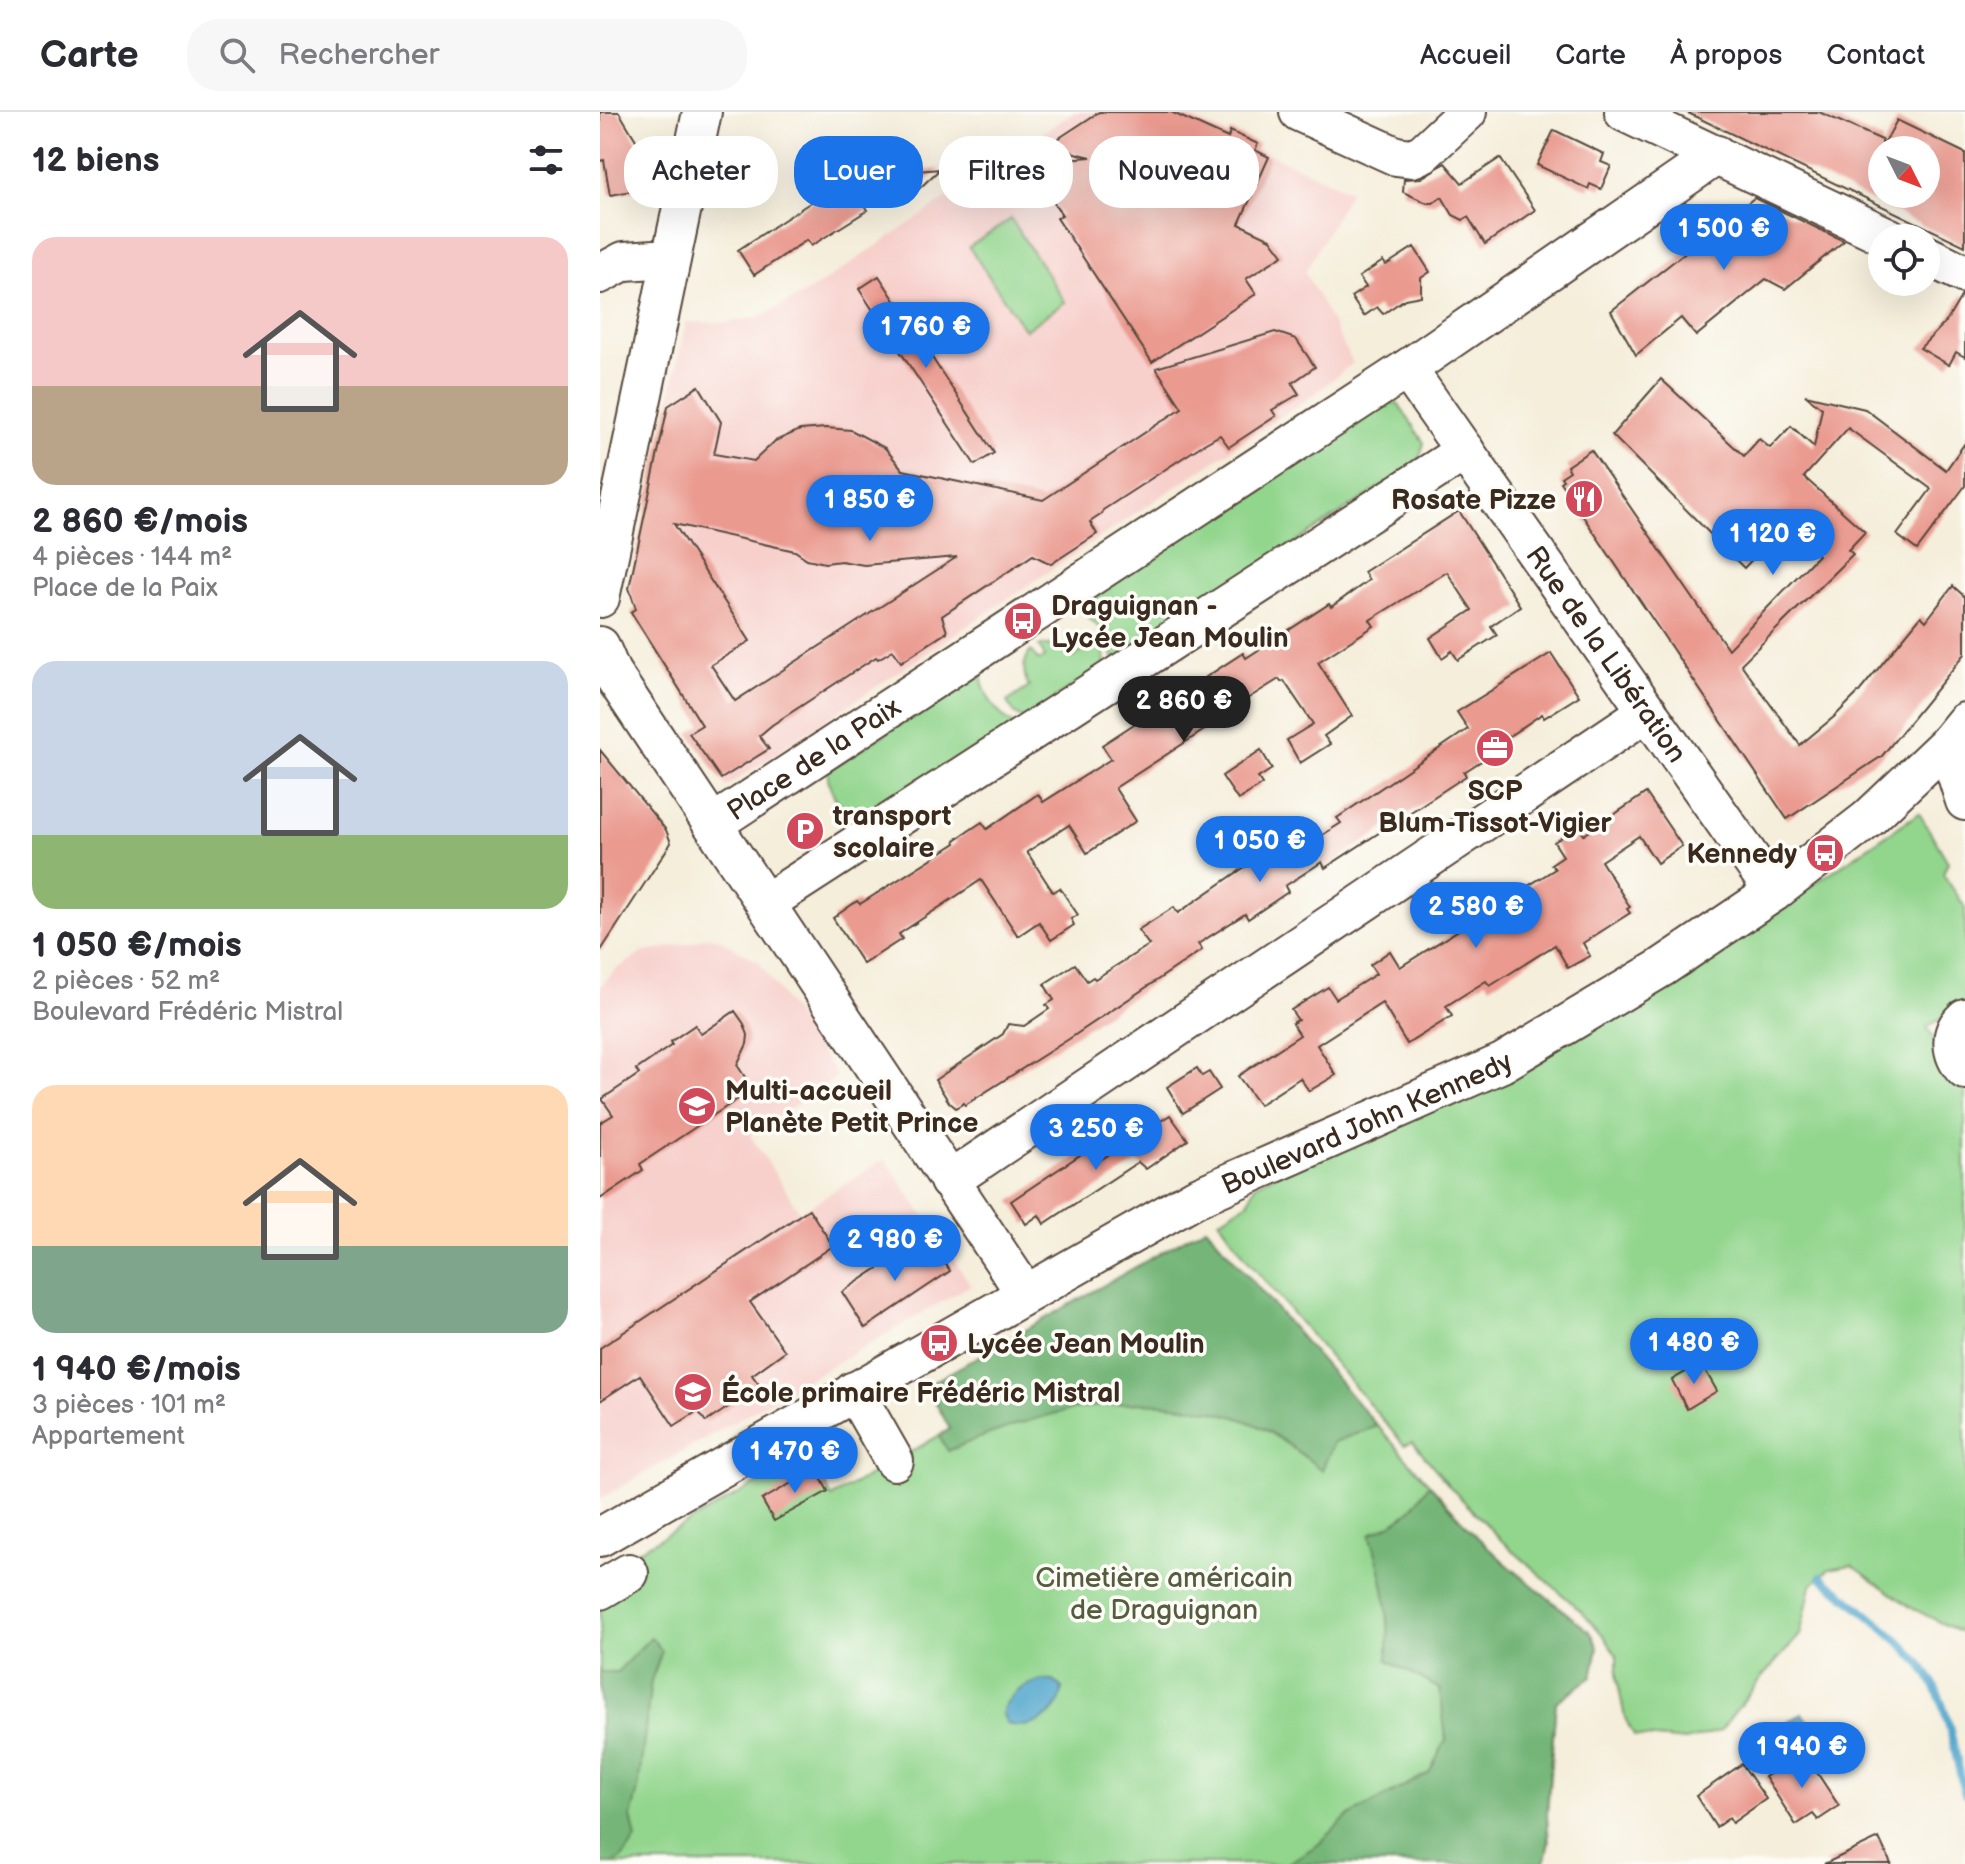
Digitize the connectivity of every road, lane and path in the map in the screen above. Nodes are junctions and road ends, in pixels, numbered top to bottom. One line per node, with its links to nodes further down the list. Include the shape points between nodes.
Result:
1 (702, 112): 7 (street)
2 (1299, 112): 3 (street, via 1396,156 1412,158)
3 (1467, 112)
4 (1624, 112): 5 (street)
5 (1717, 155): 6 (street); 11 (street)
6 (1868, 227)
7 (671, 258): 9 (street, via 624,261); 13 (street)
8 (1940, 262): 10 (street)
9 (600, 274)
10 (1965, 274)
11 (1407, 369): 12 (street, Rue de la Libération); 18 (street, Place de la Paix)
12 (1465, 451): 15 (street, Rue de la Libération); 20 (street)
13 (600, 598)
14 (600, 646): 18 (street, via 611,672)
15 (1648, 711): 19 (street, Rue de la Libération); 23 (street)
16 (1956, 733): 17 (street); 19 (street, Boulevard John Kennedy, via 1868,819)
17 (1965, 801)
18 (713, 824): 20 (street, Place de la Paix)
19 (1774, 892): 24 (street, Boulevard John Kennedy, via 1661,968 1502,1063 1195,1198)
20 (766, 903): 23 (street, Place de la Paix)
21 (1965, 1018): 22 (street, via 1952,1048)
22 (1965, 1070)
23 (949, 1181): 24 (street, Place de la Paix)
24 (1025, 1293): 25 (street, Boulevard John Kennedy)
25 (854, 1391): 26 (street); 27 (street, Boulevard John Kennedy)
26 (894, 1461)
27 (600, 1537)

